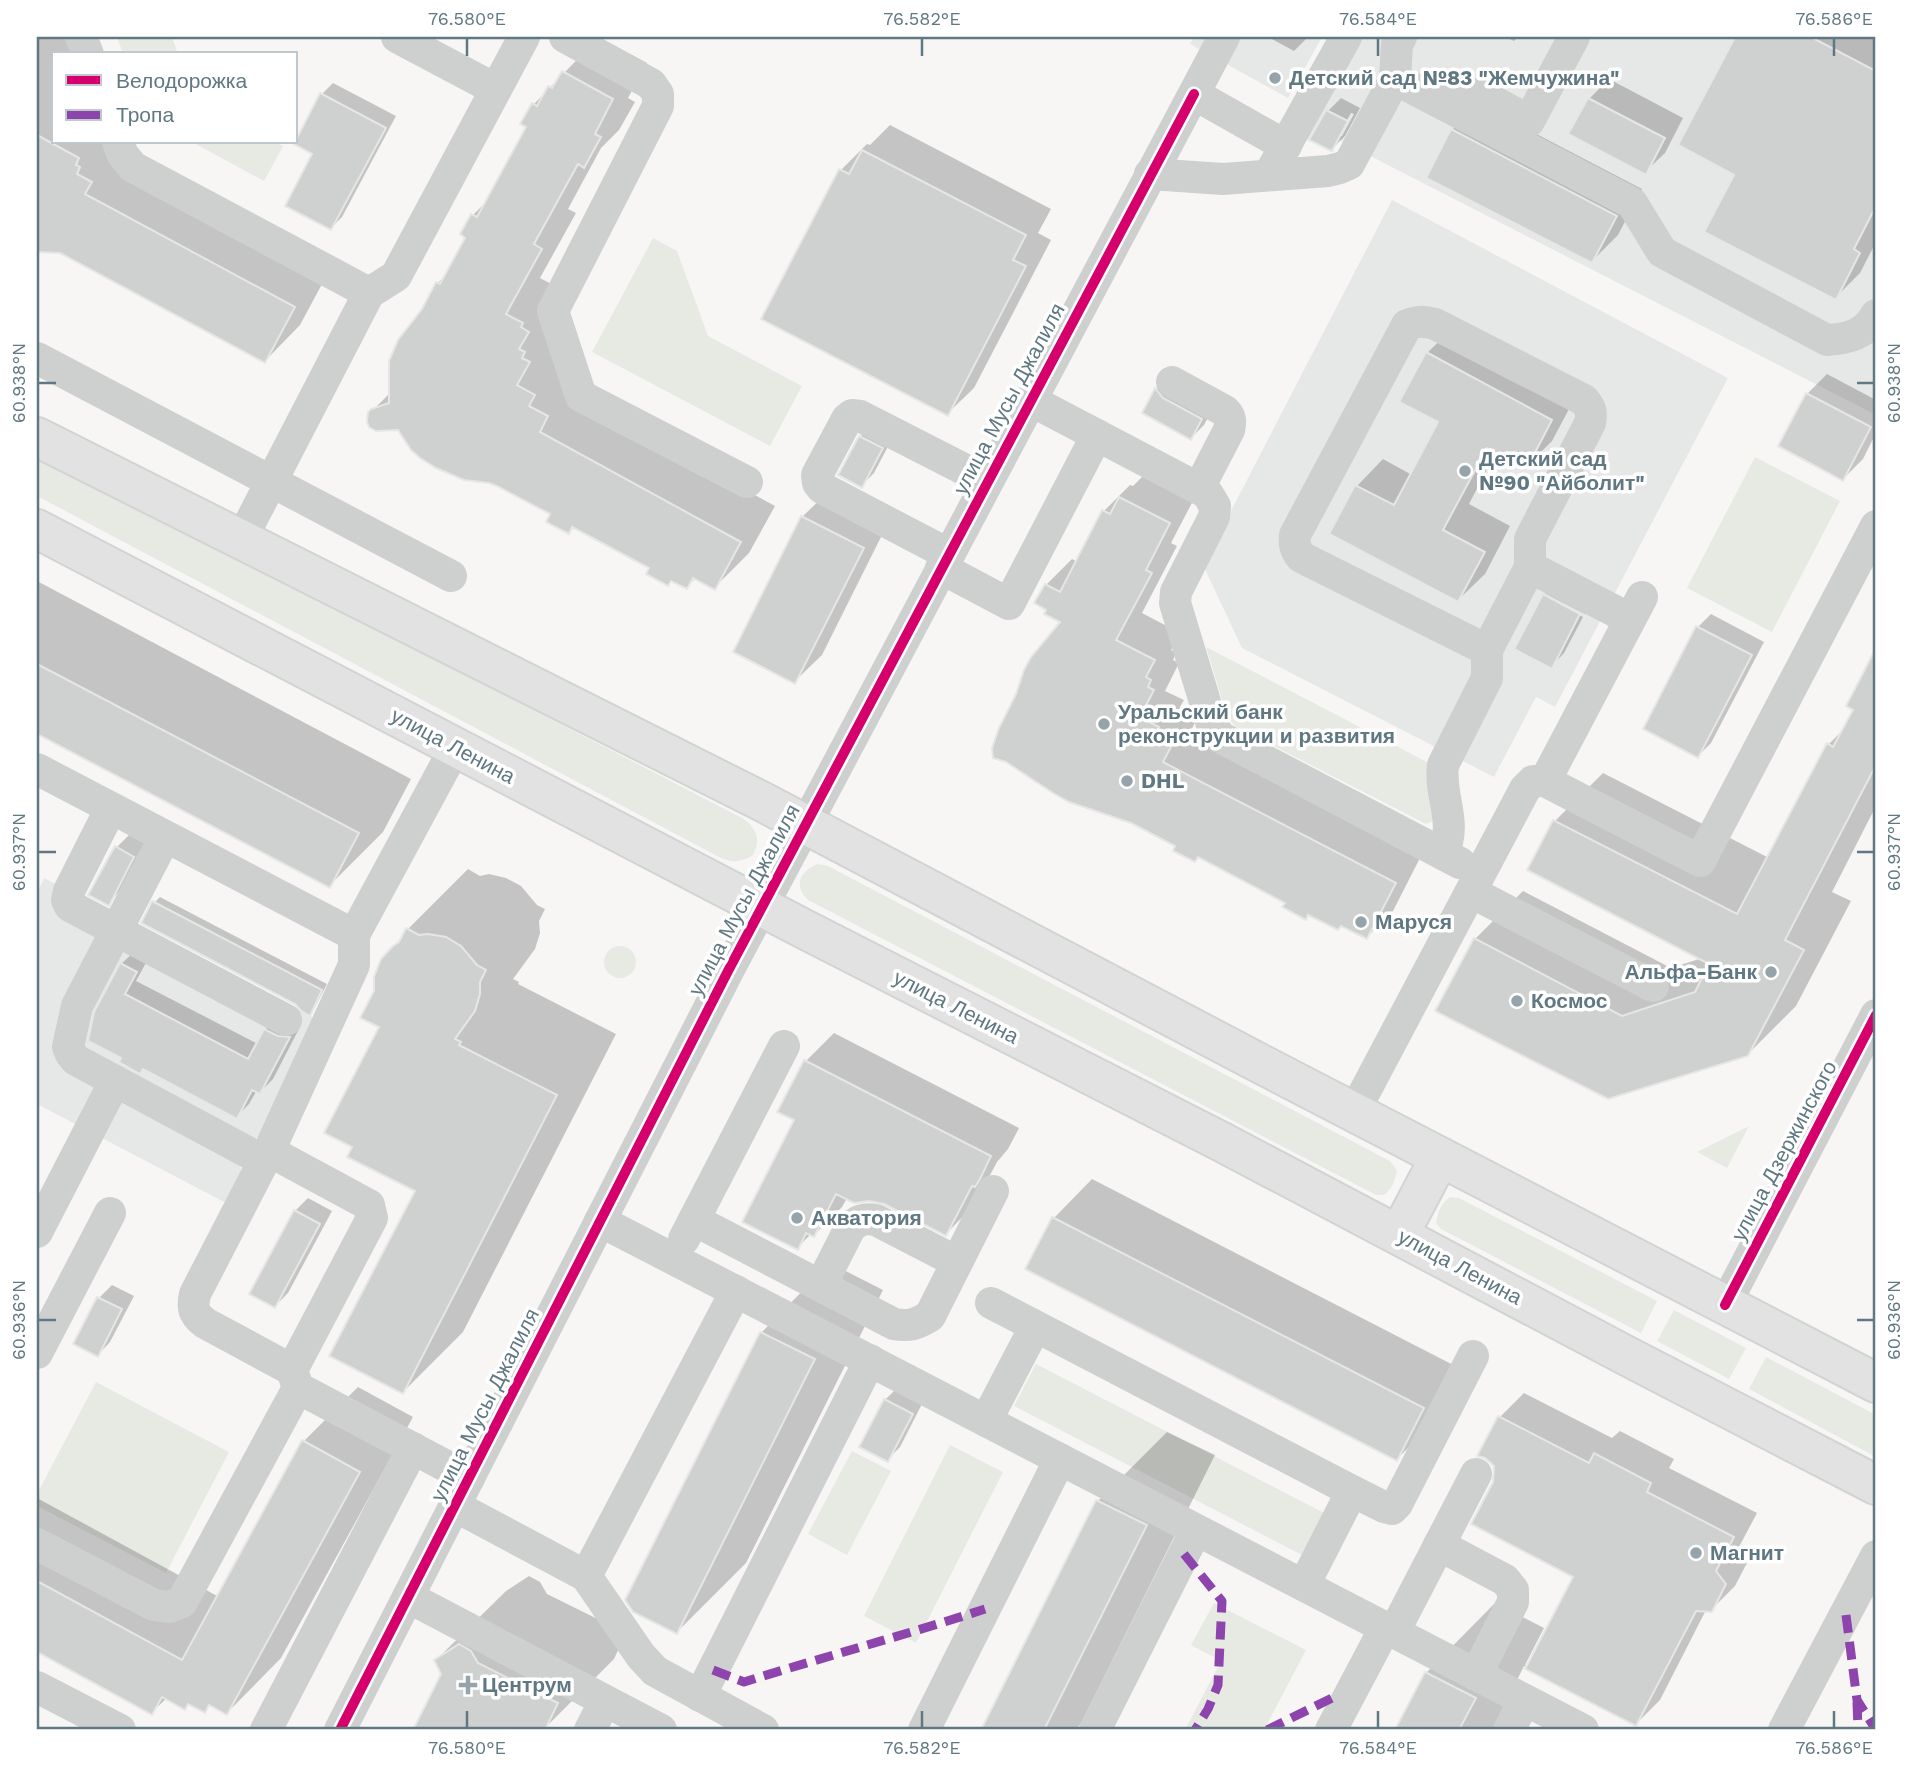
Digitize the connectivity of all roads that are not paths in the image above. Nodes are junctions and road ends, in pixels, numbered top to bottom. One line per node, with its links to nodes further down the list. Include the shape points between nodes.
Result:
1 (397, 37): 9 (street)
2 (524, 37): 9 (street)
3 (565, 37): 25 (street, via 652,84 658,94 658,106 553,311 581,397)
4 (1224, 37): 10 (street, улица Мусы Джалиля)
5 (1346, 37): 13 (street)
6 (1401, 37): 8 (street)
7 (1574, 37): 11 (street, via 1529,121 1480,94)
8 (1395, 79): 11 (street); 15 (street, via 1349,164 1328,171)
9 (495, 89): 16 (street, via 396,276)
10 (1194, 94): 13 (street); 14 (street, улица Мусы Джалиля)
11 (1437, 101): 17 (street, via 1632,203 1662,252 1827,340 1861,333)
12 (119, 144): 16 (street, via 133,167)
13 (1286, 145): 15 (street)
14 (1150, 174): 15 (street, via 1223,179); 20 (street, улица Мусы Джалиля)
15 (1269, 175)
16 (369, 293): 23 (street)
17 (1876, 315)
18 (37, 358): 23 (street)
19 (1172, 382): 26 (street, via 1230,416 1229,430)
20 (1030, 400): 21 (street); 24 (street, улица Мусы Джалиля)
21 (1097, 435): 26 (street); 30 (street, via 1009,604)
22 (37, 437): 29 (main road)
23 (272, 481): 29 (street); 32 (street)
24 (987, 481): 30 (street, улица Мусы Джалиля); 30 (street, via 860,416 847,419 817,475 818,483)
25 (747, 482)
26 (1199, 488): 40 (street, via 1215,506 1214,517 1176,592 1175,603 1212,725 1220,737)
27 (1876, 526): 36 (street, via 1700,861)
28 (37, 529): 34 (main road, улица Ленина)
29 (241, 540): 38 (main road)
30 (944, 561): 38 (street, улица Мусы Джалиля)
31 (1531, 567): 33 (street); 33 (street, via 1530,539 1590,423 1590,406 1435,324 1407,325 1294,544 1301,557); 36 (street, via 1636,608)
32 (451, 576)
33 (1487, 650): 40 (street, via 1486,678 1443,765 1450,830)
34 (455, 748): 42 (main road, улица Ленина); 44 (street)
35 (37, 769): 37 (street)
36 (1545, 781): 41 (street, via 1534,781 1525,789)
37 (111, 808): 39 (street); 43 (street, via 67,900)
38 (806, 824): 42 (street, улица Мусы Джалиля); 50 (main road)
39 (165, 837): 43 (street); 44 (street)
40 (1443, 854): 41 (street)
41 (1476, 883): 45 (street); 50 (street)
42 (762, 907): 56 (street, улица Мусы Джалиля); 58 (main road, улица Ленина)
43 (116, 931): 46 (street); 49 (street, via 77,1006 68,1047 76,1060)
44 (354, 936): 51 (street, via 354,964)
45 (1653, 986)
46 (286, 1020)
47 (1874, 1024): 64 (street, улица Дзержинского)
48 (784, 1046): 55 (street)
49 (115, 1081): 51 (street); 57 (street)
50 (1354, 1112): 52 (main road)
51 (267, 1156): 69 (street, via 192,1305 196,1317); 69 (street, via 369,1205 372,1211)
52 (1440, 1157): 58 (main road); 64 (main road)
53 (993, 1191): 60 (street)
54 (110, 1213): 66 (street)
55 (694, 1220): 59 (street); 61 (street)
56 (600, 1221): 59 (street); 75 (street, улица Мусы Джалиля)
57 (37, 1232)
58 (1399, 1235): 76 (main road, улица Ленина)
59 (674, 1259): 62 (street)
60 (957, 1262): 61 (street, via 930,1316 918,1324 894,1324); 61 (street, via 866,1218 850,1228)
61 (821, 1285)
62 (736, 1291): 68 (street); 83 (street)
63 (991, 1303): 65 (street)
64 (1725, 1305): 70 (main road)
65 (1035, 1327): 71 (street); 77 (street)
66 (37, 1353)
67 (1473, 1356): 77 (street, via 1392,1509)
68 (870, 1360): 71 (street); 89 (street)
69 (295, 1379): 72 (street); 80 (street, via 182,1602 169,1607 154,1605)
70 (1876, 1383)
71 (986, 1421): 73 (street)
72 (413, 1448): 75 (street); 93 (street)
73 (1060, 1460): 79 (street); 98 (street)
74 (1476, 1474): 81 (street)
75 (469, 1478): 78 (street, улица Мусы Джалиля)
76 (1876, 1485)
77 (1352, 1491): 84 (street)
78 (455, 1506): 83 (street); 85 (street, улица Мусы Джалиля)
79 (1196, 1530): 84 (street); 99 (street)
80 (37, 1544)
81 (1439, 1545): 86 (street); 87 (street, via 1505,1580 1513,1590 1513,1602)
82 (1876, 1556): 103 (street)
83 (586, 1576): 89 (street, via 655,1671)
84 (1304, 1586): 86 (street)
85 (408, 1597): 91 (street); 94 (street, улица Мусы Джалиля)
86 (1389, 1630): 87 (street); 100 (street)
87 (1476, 1675): 90 (street)
88 (37, 1687): 92 (street)
89 (700, 1696): 97 (street)
90 (1525, 1700): 101 (street); 102 (street)
91 (606, 1701): 95 (street); 96 (street)
92 (120, 1730)
93 (266, 1730)
94 (340, 1730)
95 (590, 1730)
96 (661, 1730)
97 (763, 1730)
98 (924, 1730)
99 (1095, 1730)
100 (1331, 1730)
101 (1509, 1730)
102 (1583, 1730)
103 (1784, 1730)

